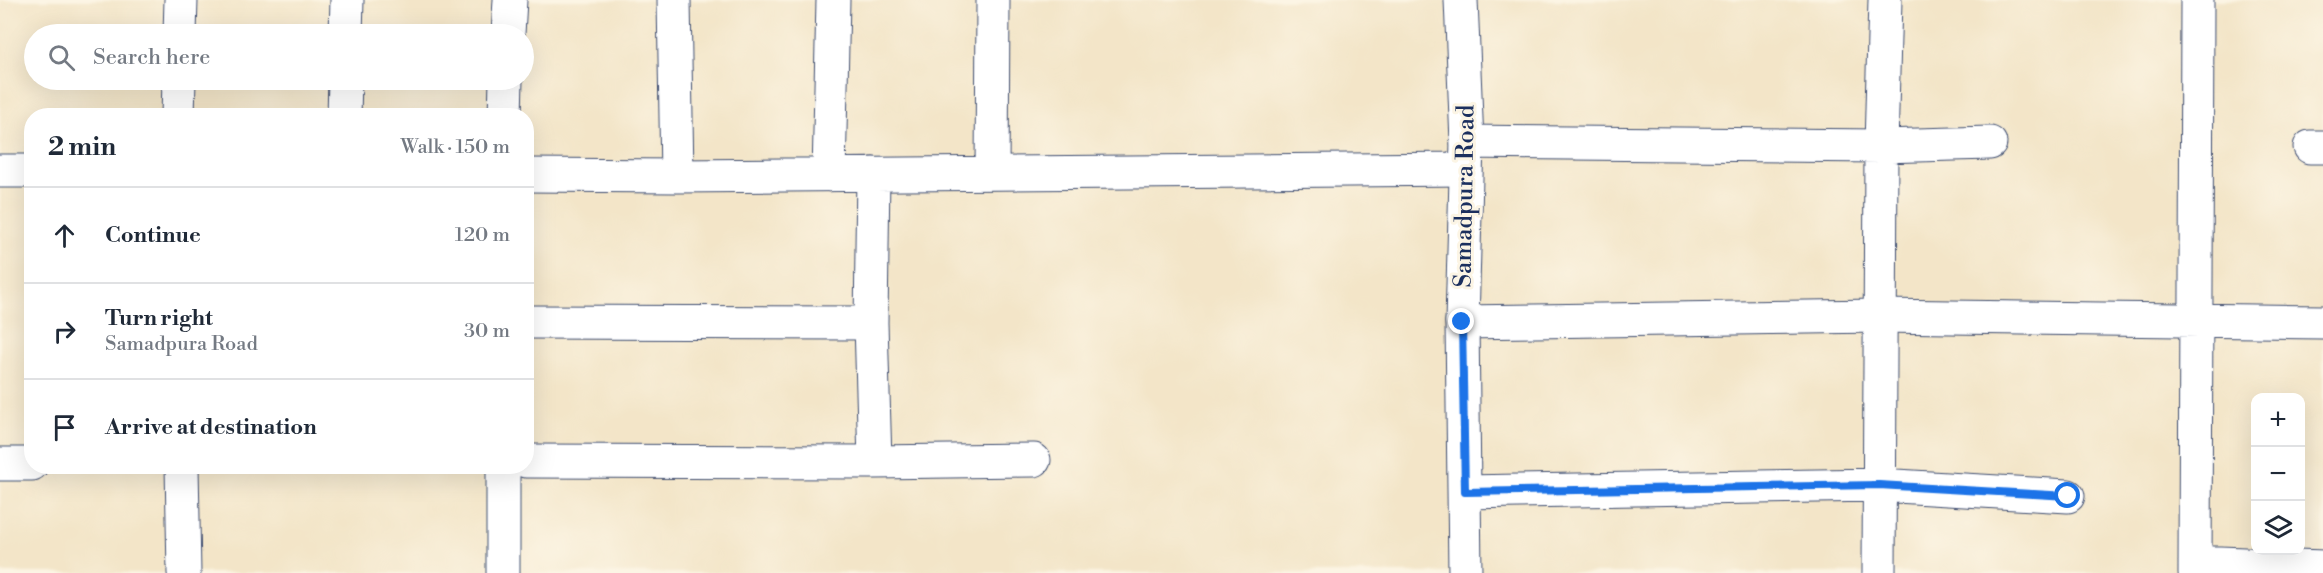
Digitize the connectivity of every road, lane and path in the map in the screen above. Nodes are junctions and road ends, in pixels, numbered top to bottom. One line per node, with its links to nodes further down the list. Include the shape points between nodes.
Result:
1 (181, 0): 10 (street)
2 (347, 0): 11 (street)
3 (510, 0): 12 (street)
4 (674, 0): 28 (street)
5 (833, 0): 27 (street)
6 (993, 0): 24 (street)
7 (1461, 0): 21 (street, Samadpura Road)
8 (1885, 0): 20 (street)
9 (2197, 0): 30 (street)
10 (180, 24)
11 (346, 24)
12 (509, 24)
13 (179, 90): 16 (street)
14 (345, 90): 17 (street)
15 (506, 90): 18 (street)
16 (178, 108)
17 (344, 108)
18 (505, 108)
19 (1990, 143): 20 (street)
20 (1881, 146): 21 (street); 29 (street)
21 (1466, 156): 24 (street); 32 (street, Samadpura Road)
22 (0, 171): 23 (street)
23 (24, 171)
24 (992, 173): 25 (street)
25 (873, 174): 27 (street); 34 (street)
26 (534, 175): 28 (street)
27 (828, 175): 28 (street)
28 (677, 176)
29 (1880, 316): 30 (street); 32 (street); 42 (street)
30 (2195, 320): 33 (street); 46 (street)
31 (534, 322): 34 (street)
32 (1462, 322): 43 (street, Samadpura Road)
33 (2323, 322)
34 (871, 323): 37 (street)
35 (1034, 460): 37 (street)
36 (534, 461): 37 (street)
37 (875, 462)
38 (0, 464): 39 (street)
39 (24, 464)
40 (182, 474): 47 (street)
41 (503, 474): 48 (street)
42 (1879, 485): 43 (street); 44 (street); 50 (street)
43 (1465, 492): 49 (street, Samadpura Road)
44 (2068, 496)
45 (2323, 567): 46 (street)
46 (2195, 568)
47 (184, 573)
48 (503, 573)
49 (1465, 573)
50 (1879, 573)

